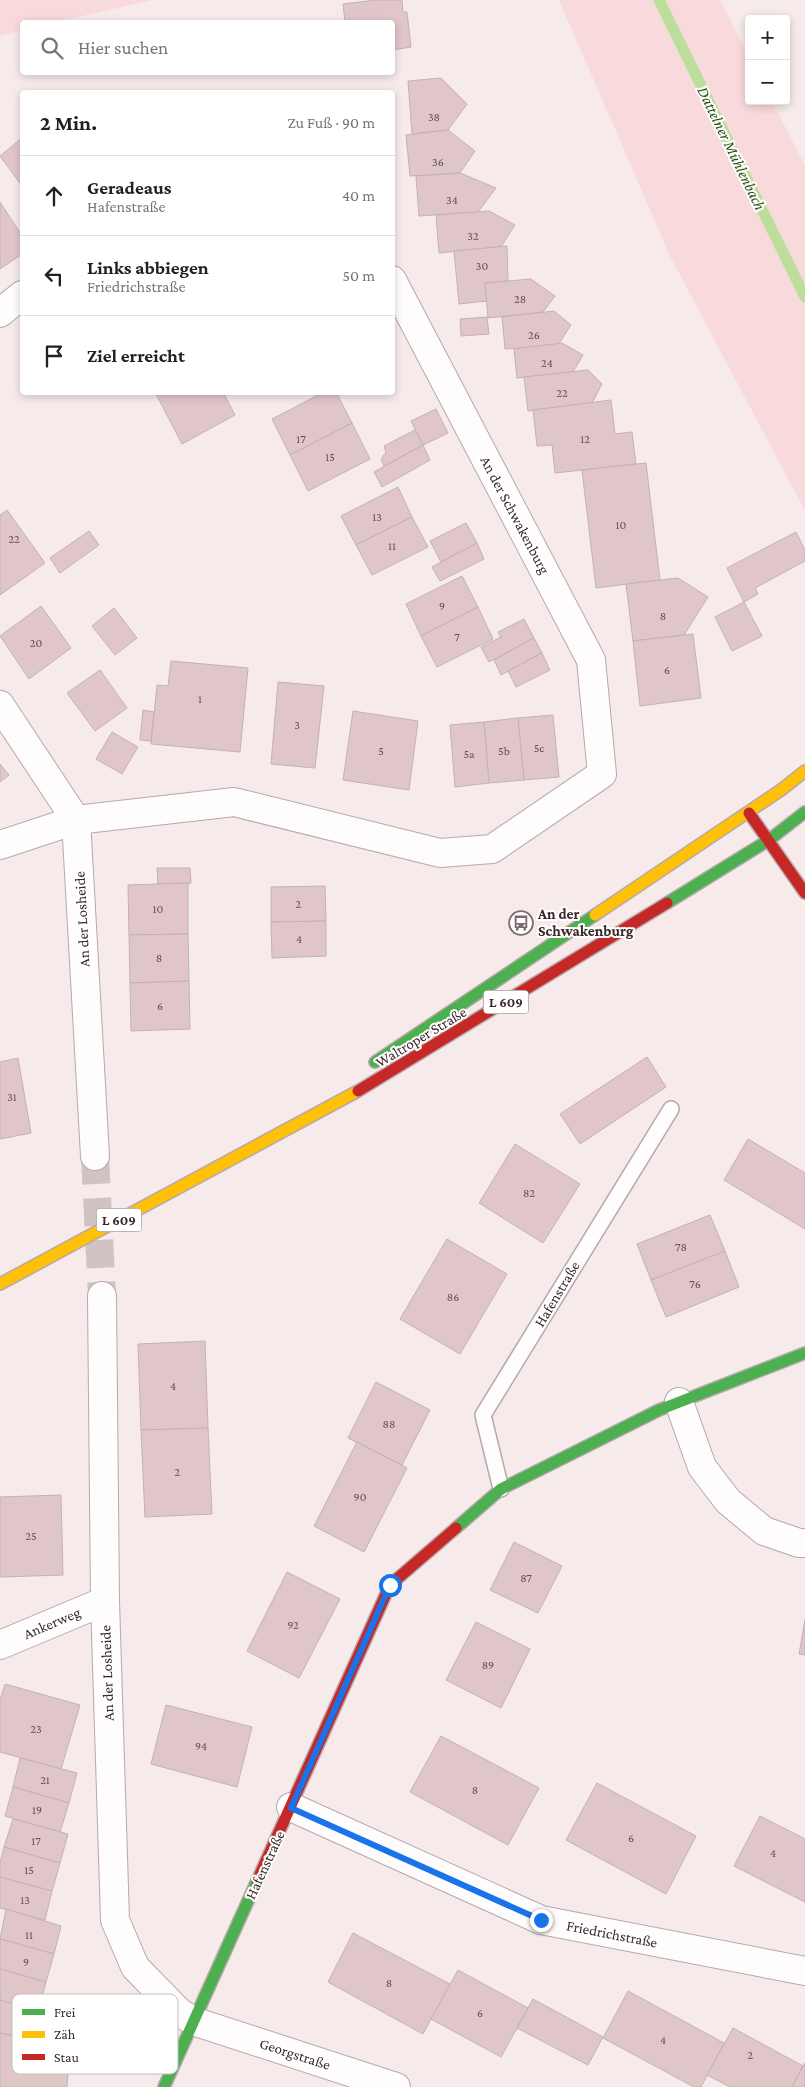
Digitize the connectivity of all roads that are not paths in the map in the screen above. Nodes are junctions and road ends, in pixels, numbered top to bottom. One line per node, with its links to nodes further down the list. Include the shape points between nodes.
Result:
1 (395, 286): 8 (street, An der Schwakenburg, via 591,660 602,774 492,849 440,853 234,802)
2 (20, 297): 3 (street)
3 (0, 313)
4 (0, 705): 8 (street)
5 (805, 771): 6 (main road, L 609)
6 (749, 812): 9 (main road); 12 (main road, Waltroper Straße / L 609)
7 (805, 812): 9 (main road, L 609)
8 (76, 820): 10 (street); 16 (street, An der Losheide)
9 (769, 840): 11 (main road); 15 (main road, Waltroper Straße / L 609, via 383,1078)
10 (0, 845)
11 (805, 893)
12 (364, 1069)
13 (332, 1091): 15 (main road, Waltroper Straße / L 609)
14 (671, 1109): 21 (lane, Hafenstraße, via 483,1416)
15 (237, 1155): 17 (main road, Waltroper Straße / L 609)
16 (96, 1156)
17 (0, 1284)
18 (102, 1296): 23 (street, An der Losheide)
19 (805, 1353): 20 (main road, Hafenstraße)
20 (678, 1402): 21 (main road, Hafenstraße); 22 (street, via 702,1467 728,1501 764,1531)
21 (501, 1489): 25 (main road, Hafenstraße, via 390,1585)
22 (805, 1543)
23 (105, 1601): 24 (street, Ankerweg); 27 (street, An der Losheide, via 116,1920 135,1966)
24 (0, 1644)
25 (291, 1808): 26 (street, Friedrichstraße, via 541,1920); 29 (main road, Hafenstraße)
26 (805, 1971)
27 (162, 1994)
28 (178, 2011): 29 (street, An der Losheide)
29 (193, 2021): 30 (main road, Hafenstraße); 33 (street, Georgstraße)
30 (178, 2055)
31 (170, 2074): 32 (main road, Hafenstraße)
32 (164, 2087)
33 (396, 2087)

